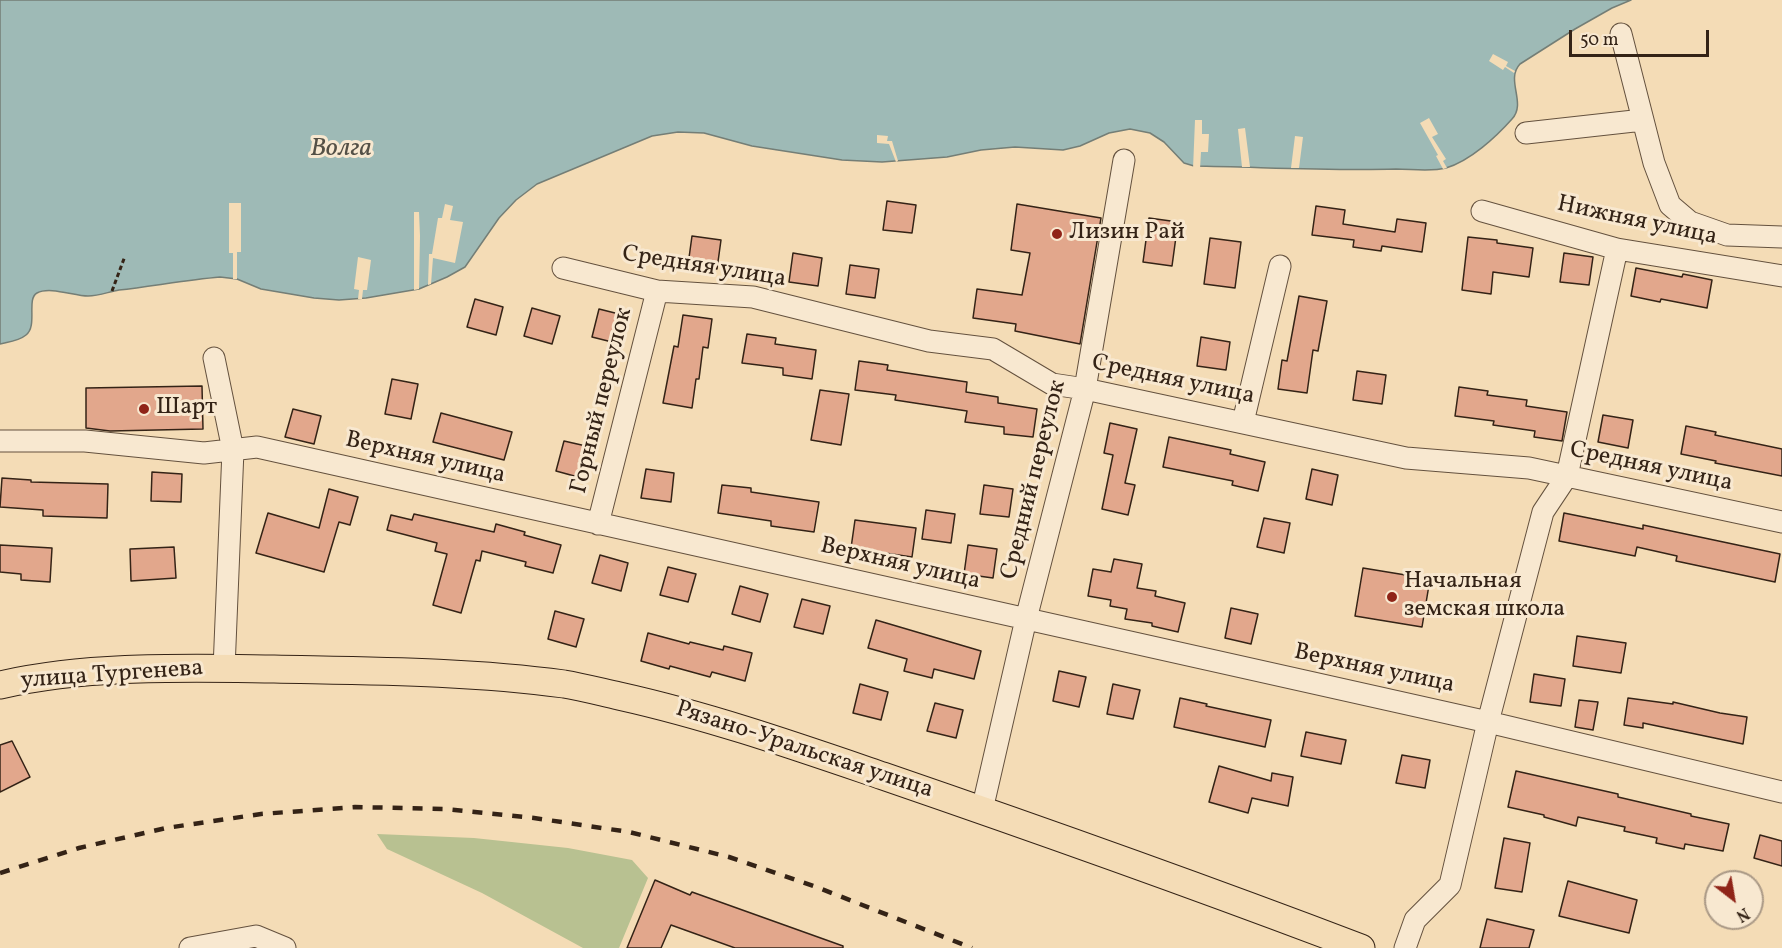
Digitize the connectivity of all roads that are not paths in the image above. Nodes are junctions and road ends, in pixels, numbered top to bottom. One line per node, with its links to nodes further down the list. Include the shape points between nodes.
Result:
1 (1621, 34): 2 (street)
2 (1643, 120): 3 (street); 6 (street, via 1670,205 1690,222 1726,235)
3 (1526, 133)
4 (1124, 160): 13 (street, Средний переулок)
5 (1482, 211): 7 (street, Нижняя улица)
6 (1782, 237)
7 (1617, 249): 10 (street, Нижняя улица); 17 (street)
8 (1280, 266): 14 (street)
9 (563, 268): 11 (street, Средняя улица)
10 (1782, 276)
11 (657, 291): 13 (street, Средняя улица, via 753,297 929,341 993,349 1052,384); 19 (street, Горный переулок)
12 (214, 358): 16 (street)
13 (1085, 388): 14 (street, Средняя улица); 20 (street, Средний переулок)
14 (1243, 422): 17 (street, Средняя улица, via 1406,458 1529,468)
15 (0, 441): 16 (street, Верхняя улица, via 85,441 204,453)
16 (234, 450): 19 (street, Верхняя улица, via 257,447); 21 (street)
17 (1567, 476): 18 (street, Средняя улица); 23 (street, via 1543,512)
18 (1782, 522)
19 (598, 524): 20 (street, Верхняя улица)
20 (1026, 620): 23 (street, Верхняя улица); 25 (street, Средний переулок)
21 (224, 669): 22 (main road, улица Тургенева, via 103,671); 25 (main road, Рязано-Уральская улица, via 434,672 565,684 736,726)
22 (0, 685)
23 (1488, 722): 24 (street, Верхняя улица); 29 (street, via 1450,885 1415,920)
24 (1782, 792)
25 (982, 810): 28 (main road, Рязано-Уральская улица)
26 (190, 948): 27 (street, via 256,936)
27 (285, 948)
28 (1362, 948)
29 (1405, 948)

